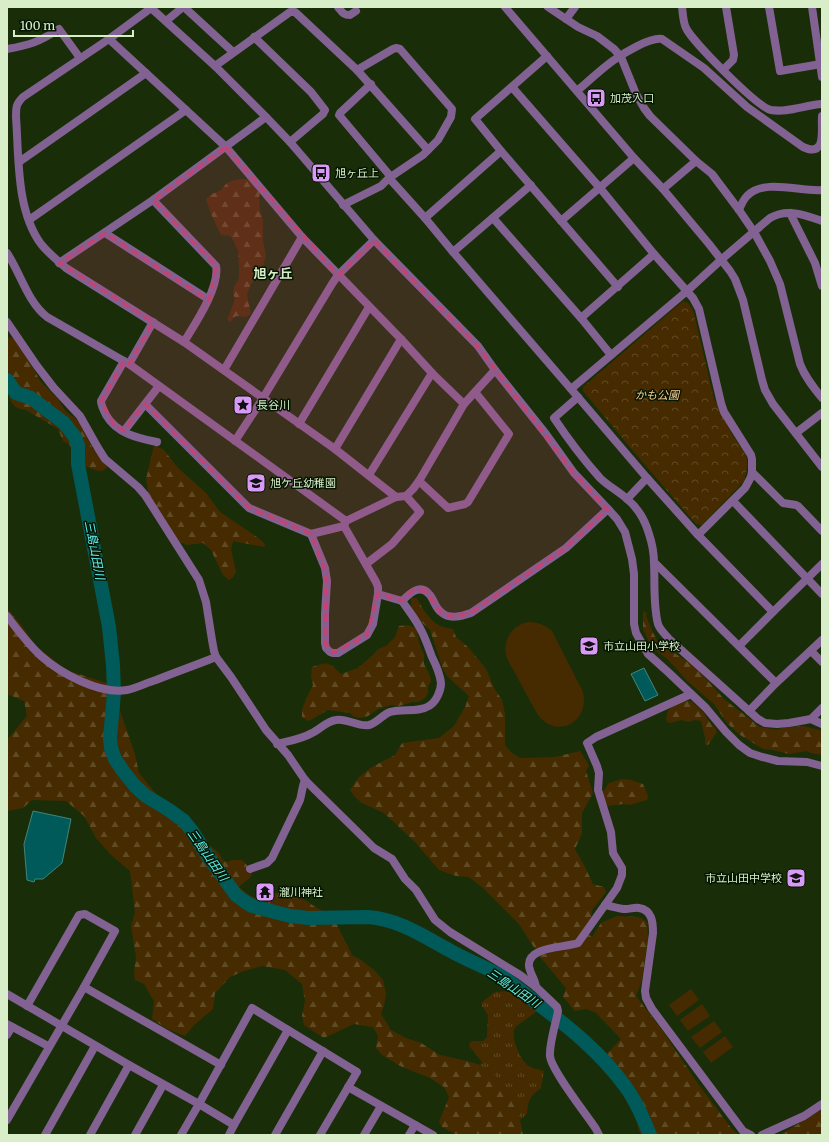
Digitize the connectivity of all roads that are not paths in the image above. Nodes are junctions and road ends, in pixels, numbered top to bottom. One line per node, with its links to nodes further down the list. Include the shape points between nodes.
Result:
1 (151, 7): 13 (street); 15 (street)
2 (183, 7): 13 (street); 17 (street)
3 (338, 7): 11 (street, via 345,15)
4 (505, 7): 18 (street)
5 (548, 7): 12 (street)
6 (575, 7): 12 (street)
7 (682, 7): 24 (street, via 689,32)
8 (726, 7): 24 (street, via 734,55 733,60)
9 (769, 7): 21 (street, via 780,71)
10 (812, 7): 21 (street)
11 (356, 11)
12 (566, 19): 19 (street, via 597,36)
13 (166, 21): 22 (street)
14 (254, 37): 17 (street); 23 (street, via 290,12 295,12); 34 (street, via 311,92 325,110)
15 (109, 39): 20 (street); 25 (street)
16 (7, 49): 20 (street, via 26,46 44,39 59,29)
17 (233, 52): 22 (street)
18 (547, 56): 28 (street); 29 (street)
19 (620, 57): 29 (street); 32 (street, via 657,38 662,39 704,68 747,107 802,147 810,150 818,148 821,143); 39 (street, via 644,108)
20 (80, 58): 40 (street, via 13,105)
21 (821, 64): 26 (street)
22 (215, 66): 33 (street)
23 (357, 70): 27 (street); 36 (street, via 393,49 400,50 452,109 451,117 438,140)
24 (723, 70): 30 (street, via 769,110)
25 (146, 73): 31 (street); 40 (street)
26 (822, 77)
27 (371, 84): 36 (street); 41 (street, via 339,115)
28 (512, 88): 37 (street, via 475,119); 43 (street)
29 (577, 91): 38 (street)
30 (822, 104)
31 (186, 110): 35 (street); 52 (street)
32 (822, 116)
33 (266, 117): 34 (street); 35 (street)
34 (290, 142): 47 (street)
35 (226, 146): 46 (street); 57 (street)
36 (428, 150): 41 (street)
37 (501, 151): 42 (street); 50 (street)
38 (634, 158): 43 (street); 44 (street)
39 (696, 161): 44 (street); 48 (street, via 712,174)
40 (19, 162): 52 (street, via 21,194)
41 (390, 178): 47 (street, via 381,186); 50 (street)
42 (530, 185): 51 (street); 53 (street)
43 (600, 188): 53 (street); 61 (street)
44 (663, 189): 62 (street)
45 (822, 190): 48 (street, via 765,188 747,196)
46 (153, 200): 56 (street); 69 (street, via 216,266 216,276)
47 (343, 205): 58 (street)
48 (739, 210): 55 (street)
49 (790, 213): 54 (street); 55 (street, via 775,215); 65 (street)
50 (425, 218): 59 (street)
51 (493, 218): 59 (street); 71 (street)
52 (29, 220): 63 (street, via 42,244)
53 (561, 221): 67 (street)
54 (822, 221)
55 (754, 232): 62 (street); 86 (street, via 780,284 800,364 811,386)
56 (104, 233): 63 (street); 69 (street)
57 (302, 237): 64 (street); 78 (street)
58 (374, 240): 64 (street); 79 (street, via 478,346)
59 (453, 252): 82 (street)
60 (7, 253): 77 (street, via 39,311)
61 (654, 254): 67 (street); 68 (street)
62 (722, 259): 68 (street); 92 (street, via 735,279 743,300 765,390)
63 (59, 263): 73 (street)
64 (338, 275): 70 (street); 85 (street)
65 (820, 275): 66 (street)
66 (822, 286)
67 (618, 287): 71 (street)
68 (687, 291): 76 (street); 97 (street, via 700,312 724,412 751,455)
69 (208, 299): 75 (street)
70 (369, 307): 74 (street); 90 (street)
71 (581, 318): 76 (street)
72 (7, 322): 122 (street, via 54,388 80,416 105,459 145,495 195,573 204,593)
73 (153, 322): 75 (street); 77 (street)
74 (401, 339): 80 (street); 95 (street)
75 (184, 342): 78 (street)
76 (611, 355): 82 (street)
77 (126, 363): 81 (street); 91 (street, via 101,401 109,419)
78 (224, 370): 85 (street)
79 (495, 370): 83 (street); 105 (street, via 574,473)
80 (432, 373): 88 (street); 98 (street)
81 (159, 386): 87 (street); 93 (street)
82 (571, 388): 84 (street)
83 (475, 392): 88 (street); 100 (street, via 508,434 468,502 448,508)
84 (578, 397): 99 (street); 103 (street, via 554,418 577,452 601,479)
85 (263, 398): 90 (street); 93 (street)
86 (822, 398)
87 (145, 404): 91 (street); 108 (street, via 249,508)
88 (464, 404): 100 (street)
89 (822, 412): 92 (street)
90 (299, 424): 95 (street)
91 (124, 431): 94 (street, via 137,438)
92 (796, 434): 96 (street)
93 (235, 440): 106 (street)
94 (158, 442)
95 (335, 449): 98 (street)
96 (822, 467)
97 (752, 472): 104 (street, via 747,485); 107 (street, via 783,503 798,506)
98 (370, 475): 102 (street)
99 (647, 478): 103 (street); 109 (street)
100 (419, 481): 101 (street)
101 (406, 496): 102 (street); 111 (street, via 420,512 392,544)
102 (396, 497): 106 (street)
103 (627, 499): 110 (street, via 644,519)
104 (733, 501): 109 (street); 113 (street)
105 (608, 509): 116 (street, via 566,548 471,613 460,617 441,613 429,594 420,590 412,591); 125 (street, via 624,532 632,559 636,633 648,654)
106 (345, 523): 108 (street); 111 (street)
107 (822, 531)
108 (311, 534): 114 (street, via 326,574 328,591 325,643 330,652 338,653 367,635 373,624)
109 (698, 535): 117 (street)
110 (654, 562): 120 (street); 127 (street, via 658,625 669,639)
111 (366, 564): 114 (street, via 378,587)
112 (822, 564): 113 (street)
113 (807, 579): 115 (street); 117 (street)
114 (378, 594): 116 (street)
115 (822, 594)
116 (402, 601): 130 (street, via 421,631 439,674 441,684 436,699 430,706 390,712 369,725 331,721 312,733)
117 (772, 612): 120 (street)
118 (7, 616): 122 (street, via 49,663 80,681 112,691 128,690)
119 (822, 640): 121 (street)
120 (739, 646): 124 (street)
121 (811, 650): 123 (street); 124 (street)
122 (216, 657): 130 (street)
123 (822, 662)
124 (776, 683): 127 (street)
125 (691, 694): 131 (street, via 726,732 750,753 778,761 807,762); 134 (street, via 587,743 598,766 598,790 611,832 613,853 622,868 619,883)
126 (822, 708): 128 (street)
127 (749, 711): 128 (street, via 765,723 789,723)
128 (811, 719): 129 (street)
129 (822, 724)
130 (277, 744): 132 (street)
131 (822, 766)
132 (305, 780): 133 (street, via 300,800 272,858 267,864); 136 (street, via 374,848 392,859 440,925)
133 (250, 869)
134 (605, 905): 136 (street, via 578,943 542,950 532,956 529,968); 167 (street, via 626,909 639,908 651,917 653,933 646,998 738,1125)
135 (84, 987): 138 (street, via 115,931 85,914 79,915); 140 (street); 147 (street)
136 (536, 987): 166 (street, via 558,1011 550,1062)
137 (7, 994): 138 (street)
138 (27, 1006): 140 (street)
139 (10, 1025): 142 (street); 143 (street)
140 (61, 1025): 143 (street); 144 (street)
141 (288, 1030): 145 (street); 147 (street, via 252,1008); 154 (street)
142 (7, 1036)
143 (48, 1046): 153 (street)
144 (95, 1046): 146 (street); 156 (street)
145 (323, 1051): 149 (street, via 357,1072); 161 (street)
146 (129, 1065): 148 (street); 157 (street)
147 (221, 1065): 150 (street)
148 (163, 1084): 150 (street); 158 (street)
149 (348, 1087): 152 (street); 162 (street)
150 (199, 1104): 154 (street); 159 (street)
151 (822, 1104): 168 (street, via 804,1116)
152 (381, 1106): 155 (street); 163 (street)
153 (7, 1120)
154 (234, 1125): 160 (street)
155 (415, 1125): 164 (street); 165 (street)
156 (45, 1135)
157 (90, 1135)
158 (134, 1135)
159 (180, 1135)
160 (229, 1135)
161 (275, 1135)
162 (320, 1135)
163 (364, 1135)
164 (409, 1135)
165 (432, 1135)
166 (599, 1135)
167 (751, 1135)
168 (762, 1135)

